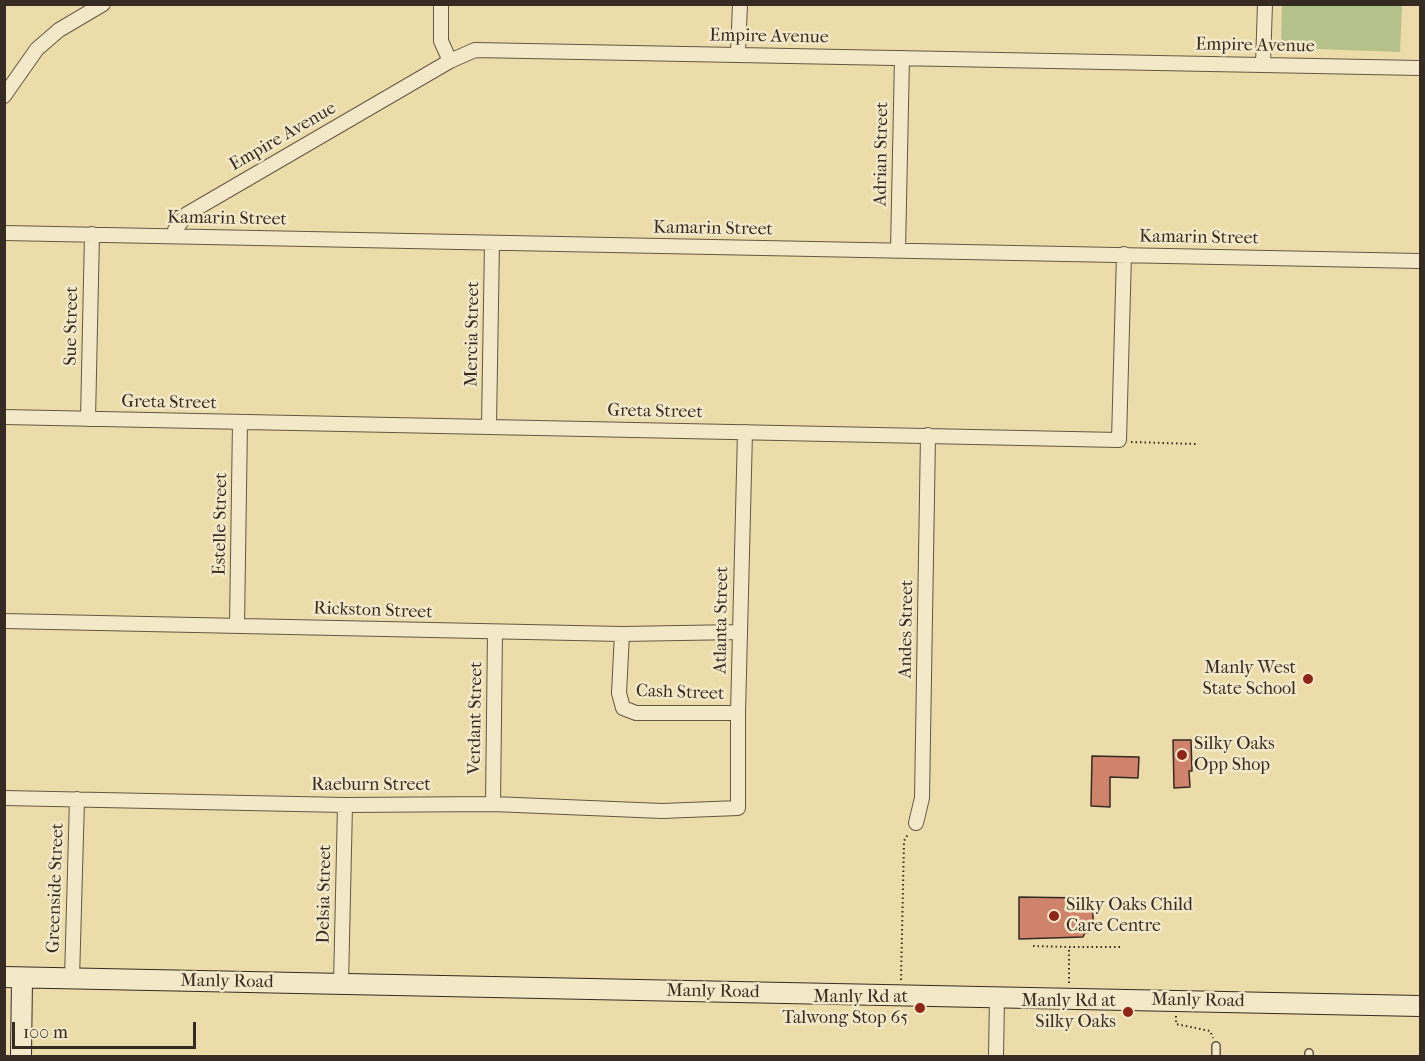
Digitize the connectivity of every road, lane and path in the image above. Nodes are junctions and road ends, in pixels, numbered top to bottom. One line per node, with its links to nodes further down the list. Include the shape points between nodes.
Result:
1 (103, 4): 10 (street, via 59,30 37,49)
2 (441, 4): 7 (street, via 441,41)
3 (740, 4): 5 (street)
4 (1264, 4): 8 (street)
5 (738, 54): 6 (street, Empire Avenue); 7 (street, Empire Avenue, via 475,50)
6 (902, 58): 8 (street, Empire Avenue); 15 (street, Adrian Street)
7 (450, 61): 13 (street, Empire Avenue, via 188,214)
8 (1263, 64): 9 (street, Empire Avenue)
9 (1420, 68)
10 (4, 96)
11 (4, 233): 12 (street, Kamarin Street)
12 (92, 234): 13 (street, Kamarin Street); 19 (street, Sue Street)
13 (175, 236): 14 (street, Kamarin Street)
14 (492, 243): 15 (street, Kamarin Street); 21 (street, Mercia Street)
15 (897, 250): 16 (street, Kamarin Street)
16 (1124, 254): 17 (street, Kamarin Street); 24 (street)
17 (1420, 261)
18 (4, 417): 19 (street, Greta Street)
19 (88, 418): 20 (street, Greta Street)
20 (240, 422): 21 (street, Greta Street); 27 (street, Estelle Street)
21 (489, 425): 22 (street, Greta Street)
22 (745, 432): 23 (street, Greta Street); 29 (street, Atlanta Street)
23 (928, 435): 24 (street, Greta Street); 37 (street, Andes Street, via 922,798)
24 (1119, 440): 25 (path)
25 (1197, 444)
26 (4, 621): 27 (street, Rickston Street)
27 (237, 625): 28 (street, Rickston Street)
28 (495, 632): 30 (street, Rickston Street); 34 (street, Verdant Street)
29 (740, 632): 30 (street, Rickston Street); 31 (street, Atlanta Street)
30 (622, 634): 31 (street, Cash Street, via 619,693 623,708 636,713)
31 (738, 713): 36 (street, Atlanta Street)
32 (4, 798): 33 (street, Raeburn Street)
33 (77, 799): 35 (street, Raeburn Street); 42 (street, Greenside Street)
34 (493, 804): 35 (street, Raeburn Street); 36 (street, Raeburn Street, via 662,811)
35 (345, 805): 44 (street, Delsia Street)
36 (738, 808)
37 (916, 823): 43 (path, via 904,841)
38 (1033, 946): 39 (path)
39 (1069, 946): 40 (path); 45 (path)
40 (1119, 947)
41 (13, 978): 42 (main road, Manly Road); 50 (main road)
42 (72, 979): 44 (main road, Manly Road)
43 (901, 980)
44 (341, 984): 46 (main road, Manly Road)
45 (1069, 984)
46 (997, 997): 47 (main road, Manly Road); 51 (street)
47 (1420, 1006)
48 (1176, 1016): 49 (path, via 1176,1024 1210,1031)
49 (1216, 1046): 52 (lane)
50 (21, 1056)
51 (996, 1056)
52 (1216, 1056)

